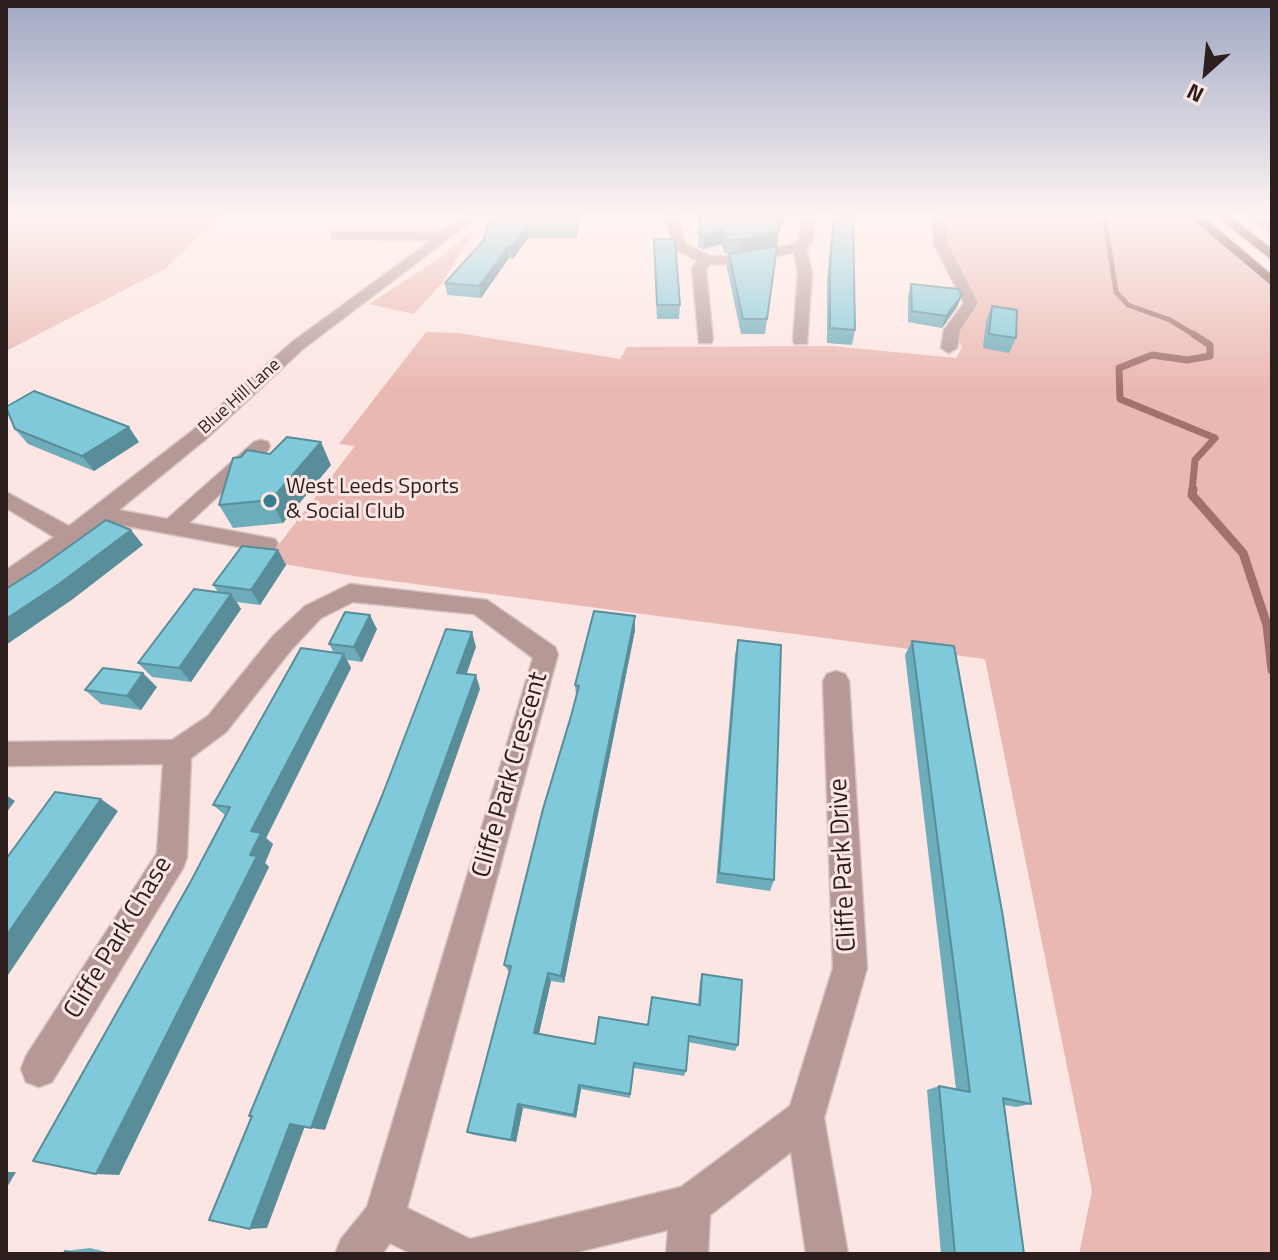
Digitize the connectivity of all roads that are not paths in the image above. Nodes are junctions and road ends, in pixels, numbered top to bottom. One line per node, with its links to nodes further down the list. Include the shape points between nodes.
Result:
1 (397, 273): 10 (street, Blue Hill Lane, via 298,345)
2 (699, 273): 5 (street)
3 (805, 273): 6 (street)
4 (956, 273): 7 (street, via 971,303 952,330)
5 (705, 340)
6 (801, 341)
7 (949, 348)
8 (261, 446): 11 (street)
9 (6, 499): 12 (street)
10 (101, 514): 11 (street); 12 (street, Blue Hill Lane)
11 (172, 526): 13 (street)
12 (69, 536): 14 (street, Blue Hill Lane)
13 (267, 544)
14 (6, 581)
15 (836, 681): 19 (street, Cliffe Park Drive, via 850,968)
16 (177, 752): 17 (street); 18 (street, Cliffe Park Chase, via 172,857); 21 (street, Cliffe Park Crescent, via 217,724 313,612 350,593 479,606 546,654)
17 (6, 754)
18 (39, 1069)
19 (805, 1118): 20 (street); 26 (street)
20 (690, 1205): 24 (street); 25 (street)
21 (384, 1218): 22 (street, Cliffe Park Crescent); 23 (street)
22 (356, 1254)
23 (456, 1254)
24 (483, 1254)
25 (687, 1254)
26 (827, 1254)

